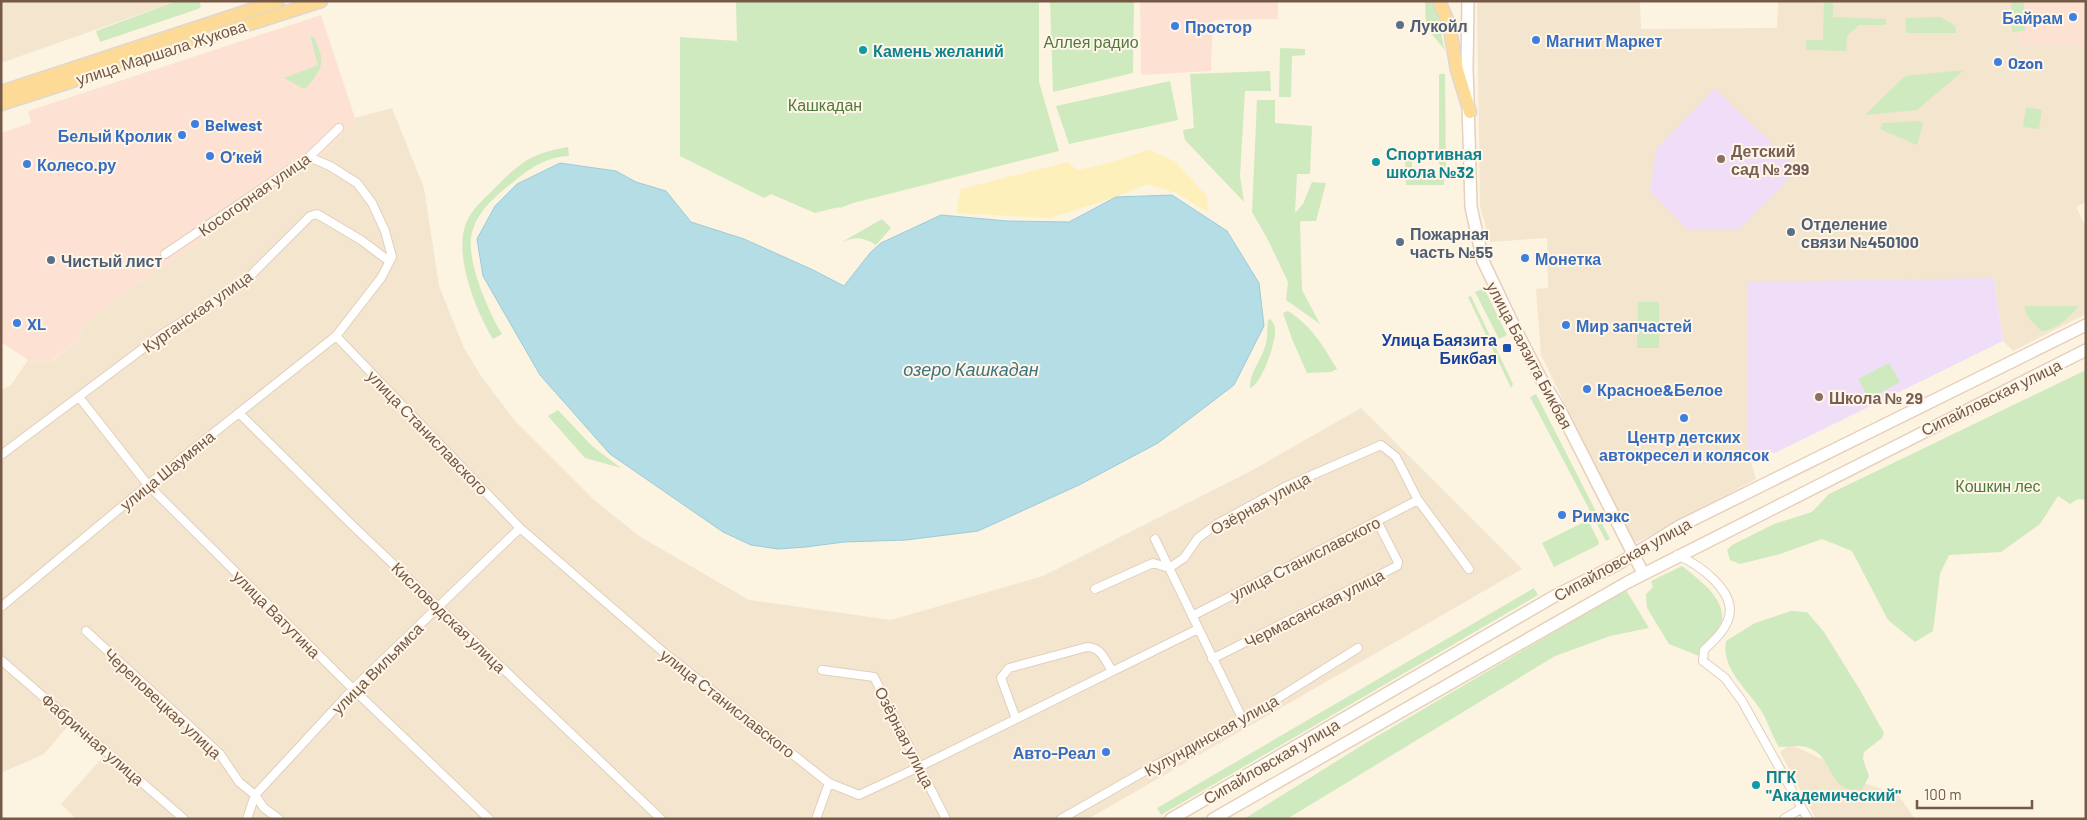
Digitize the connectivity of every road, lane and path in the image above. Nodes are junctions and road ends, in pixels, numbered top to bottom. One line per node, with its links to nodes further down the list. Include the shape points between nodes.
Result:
1 (278, 1): 5 (main road, улица Маршала Жукова)
2 (321, 1): 6 (main road, улица Маршала Жукова)
3 (1440, 1): 7 (main road, via 1449,24 1457,70)
4 (1468, 1): 7 (main road, улица Баязита Бикбая)
5 (1, 92)
6 (1, 104)
7 (1470, 112): 23 (main road, улица Баязита Бикбая, via 1472,206 1483,261)
8 (339, 128): 9 (street, Косогорная улица)
9 (309, 157): 10 (street, Косогорная улица); 11 (street, via 357,183 372,203 385,231)
10 (165, 254)
11 (390, 259): 13 (street, улица Шаумяна, via 381,278); 15 (street, Курганская улица, via 317,214 310,216 242,284 160,335)
12 (2086, 325): 23 (main road, Сипайловская улица, via 1680,526)
13 (336, 336): 16 (street, улица Шаумяна); 21 (street, улица Станиславского)
14 (2086, 350): 24 (main road, Сипайловская улица)
15 (79, 397): 17 (street, Курганская улица); 18 (street, улица Ватутина)
16 (239, 412): 18 (street, улица Шаумяна); 30 (street, Кисловодская улица)
17 (1, 455)
18 (148, 485): 29 (street, улица Шаумяна); 39 (street, улица Ватутина)
19 (1418, 500): 20 (street, улица Станиславского); 25 (street, Озёрная улица, via 1396,457 1381,445 1285,487 1217,524 1198,538 1184,558); 26 (street)
20 (1377, 521): 31 (street, улица Станиславского); 36 (street, Чермасанская улица, via 1398,562 1397,566)
21 (520, 528): 30 (street, улица Вильямса); 43 (street, улица Станиславского, via 662,651)
22 (1156, 539): 25 (street)
23 (1633, 554): 27 (main road, улица Баязита Бикбая); 44 (main road, Сипайловская улица, via 1552,597)
24 (1677, 555): 27 (main road, Сипайловская улица); 46 (street, via 1694,562 1709,574 1727,599 1728,620 1716,640 1704,650 1703,661 1726,678 1742,701)
25 (1169, 568): 28 (street, via 1153,563); 31 (street)
26 (1469, 569)
27 (1643, 573): 47 (main road, Сипайловская улица)
28 (1095, 589)
29 (1, 607)
30 (438, 607): 39 (street, улица Вильямса); 52 (street, Кисловодская улица)
31 (1192, 616): 32 (street)
32 (1198, 628): 36 (street); 38 (street, улица Станиславского)
33 (86, 631): 45 (street, Череповецкая улица, via 220,754 239,782)
34 (1358, 648): 41 (street, Кулундинская улица)
35 (1, 660): 48 (street, Фабричная улица)
36 (1212, 660): 41 (street)
37 (822, 670): 42 (street, Озёрная улица, via 874,677)
38 (1112, 671): 40 (street, улица Станиславского); 40 (street, via 1099,650 1093,647 1009,668 1001,678)
39 (353, 690): 45 (street, улица Вильямса); 51 (street, улица Ватутина)
40 (1016, 719): 42 (street, улица Станиславского)
41 (1243, 720): 55 (street, Кулундинская улица)
42 (919, 767): 43 (street, улица Станиславского, via 859,795); 54 (street, Озёрная улица)
43 (829, 783): 53 (street)
44 (1219, 791): 47 (main road, via 1219,804); 56 (main road, Сипайловская улица)
45 (255, 795): 49 (street, улица Вильямса); 50 (street, Череповецкая улица, via 264,808)
46 (1802, 808): 58 (street); 59 (street)
47 (1228, 810): 57 (main road, Сипайловская улица)
48 (184, 819)
49 (247, 819)
50 (279, 819)
51 (489, 819)
52 (661, 819)
53 (816, 819)
54 (946, 819)
55 (1061, 819)
56 (1171, 819)
57 (1213, 819)
58 (1784, 819)
59 (1808, 819)

